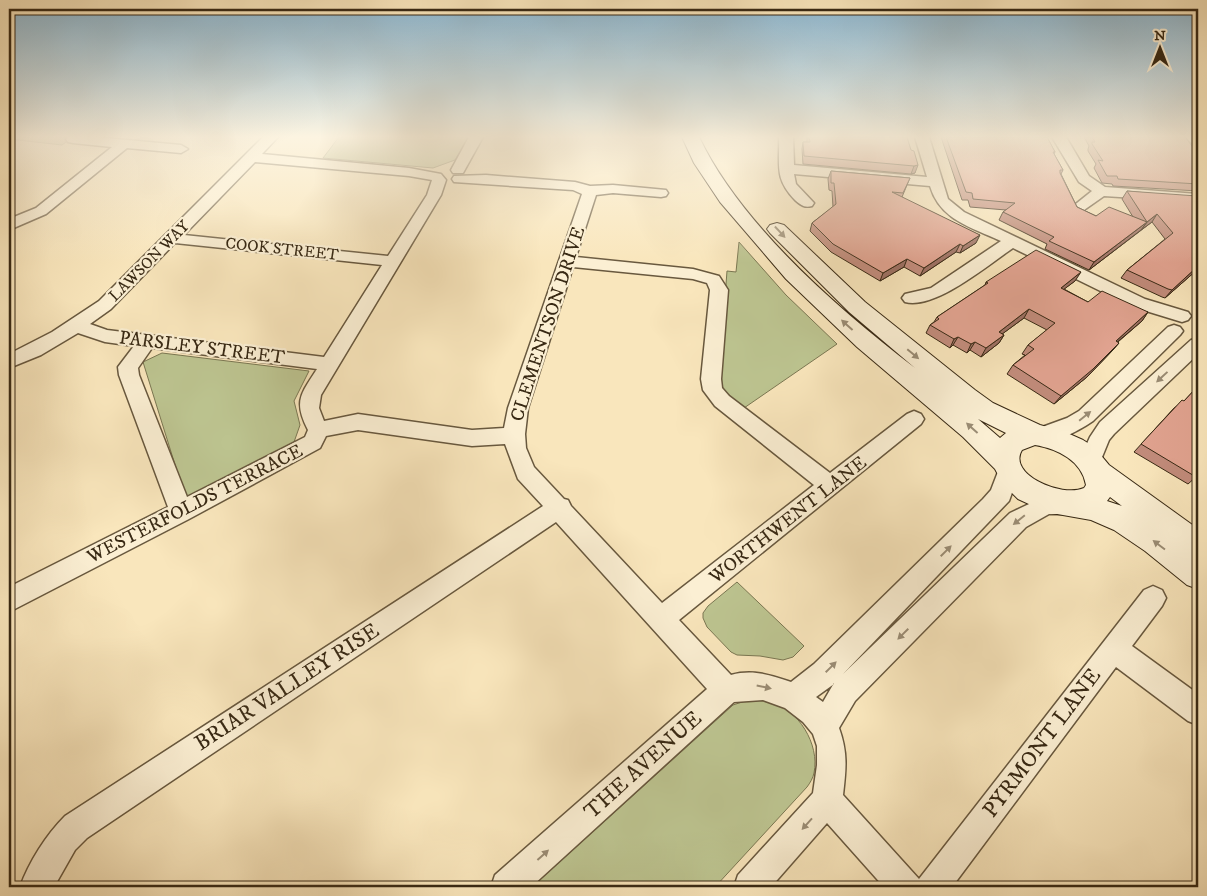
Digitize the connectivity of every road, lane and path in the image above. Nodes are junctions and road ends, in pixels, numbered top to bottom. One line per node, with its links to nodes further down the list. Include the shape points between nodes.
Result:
1 (80, 179): 18 (street, via 36,214)
2 (229, 179): 20 (street, LAWSON WAY)
3 (447, 179): 22 (street, WESTERFOLDS TERRACE)
4 (484, 179): 12 (street, via 575,186)
5 (715, 179): 35 (main road, one-way to 5, via 957,415 865,341 812,293 741,216)
6 (736, 179): 34 (main road, one-way to 34, via 796,249 857,307 984,410)
7 (787, 179): 16 (street)
8 (896, 179): 11 (street)
9 (934, 179): 11 (street)
10 (1084, 179): 13 (street)
11 (935, 182): 21 (street, via 946,206)
12 (587, 191): 14 (street, via 613,189); 23 (street, CLEMENTSON DRIVE, via 588,199)
13 (1101, 191): 15 (street); 17 (street)
14 (661, 193)
15 (1198, 198)
16 (807, 203)
17 (1079, 207)
18 (9, 225): 19 (street)
19 (9, 235)
20 (172, 238): 22 (street, COOK STREET); 26 (street, LAWSON WAY, via 105,305)
21 (1012, 241): 24 (street, via 937,292); 25 (street, via 1139,303)
22 (393, 261): 30 (street, WESTERFOLDS TERRACE)
23 (568, 261): 33 (street, CLEMENTSON DRIVE, via 518,408); 37 (street, via 693,274 714,280 719,290 713,390 722,401)
24 (911, 298)
25 (1186, 320): 28 (street, via 1184,339); 34 (street, one-way to 25, via 1074,424 1086,416)
26 (76, 326): 27 (street, PARSLEY STREET, via 105,336); 29 (street, LAWSON WAY, via 42,347)
27 (147, 342): 30 (street, PARSLEY STREET); 40 (street, via 128,367 129,375)
28 (1198, 344): 36 (street, one-way to 36, via 1107,428 1097,442)
29 (9, 361)
30 (330, 364): 32 (street, WESTERFOLDS TERRACE, via 307,403)
31 (914, 419): 37 (street, WORTHWENT LANE)
32 (318, 430): 33 (street, via 358,422 472,438); 40 (street, WESTERFOLDS TERRACE, via 313,442 306,447)
33 (513, 436): 39 (street, CLEMENTSON DRIVE, via 526,473)
34 (1038, 436): 35 (main road, via 1024,437 1009,446 1006,454); 36 (main road, via 1068,444)
35 (1008, 466): 38 (main road, via 1018,482 1031,492); 48 (street, one-way to 35, via 824,674 991,506 1001,494)
36 (1094, 467): 38 (main road, via 1101,483 1099,491 1085,503); 41 (main road)
37 (831, 486): 45 (street, WORTHWENT LANE)
38 (1069, 505): 42 (main road, one-way to 38, via 1127,524 1085,506); 50 (street, one-way to 50, via 1046,505 1018,520 845,692)
39 (560, 507): 45 (street, CLEMENTSON DRIVE); 52 (street, BRIAR VALLEY RISE, via 76,827 64,839)
40 (180, 512): 44 (street, WESTERFOLDS TERRACE)
41 (1198, 546)
42 (1198, 575)
43 (1154, 598): 46 (street, PYRMONT LANE)
44 (9, 600)
45 (661, 619): 47 (street, CLEMENTSON DRIVE)
46 (1114, 649): 49 (street); 56 (street, PYRMONT LANE)
47 (726, 690): 48 (street, one-way to 48, via 763,686); 53 (street, THE AVENUE, one-way to 47)
48 (794, 698): 50 (street, via 813,712)
49 (1198, 711)
50 (824, 726): 51 (street, via 831,746 832,765)
51 (827, 800): 54 (street, one-way to 54); 55 (street)
52 (36, 887)
53 (507, 887)
54 (750, 887)
55 (906, 887)
56 (932, 887)

